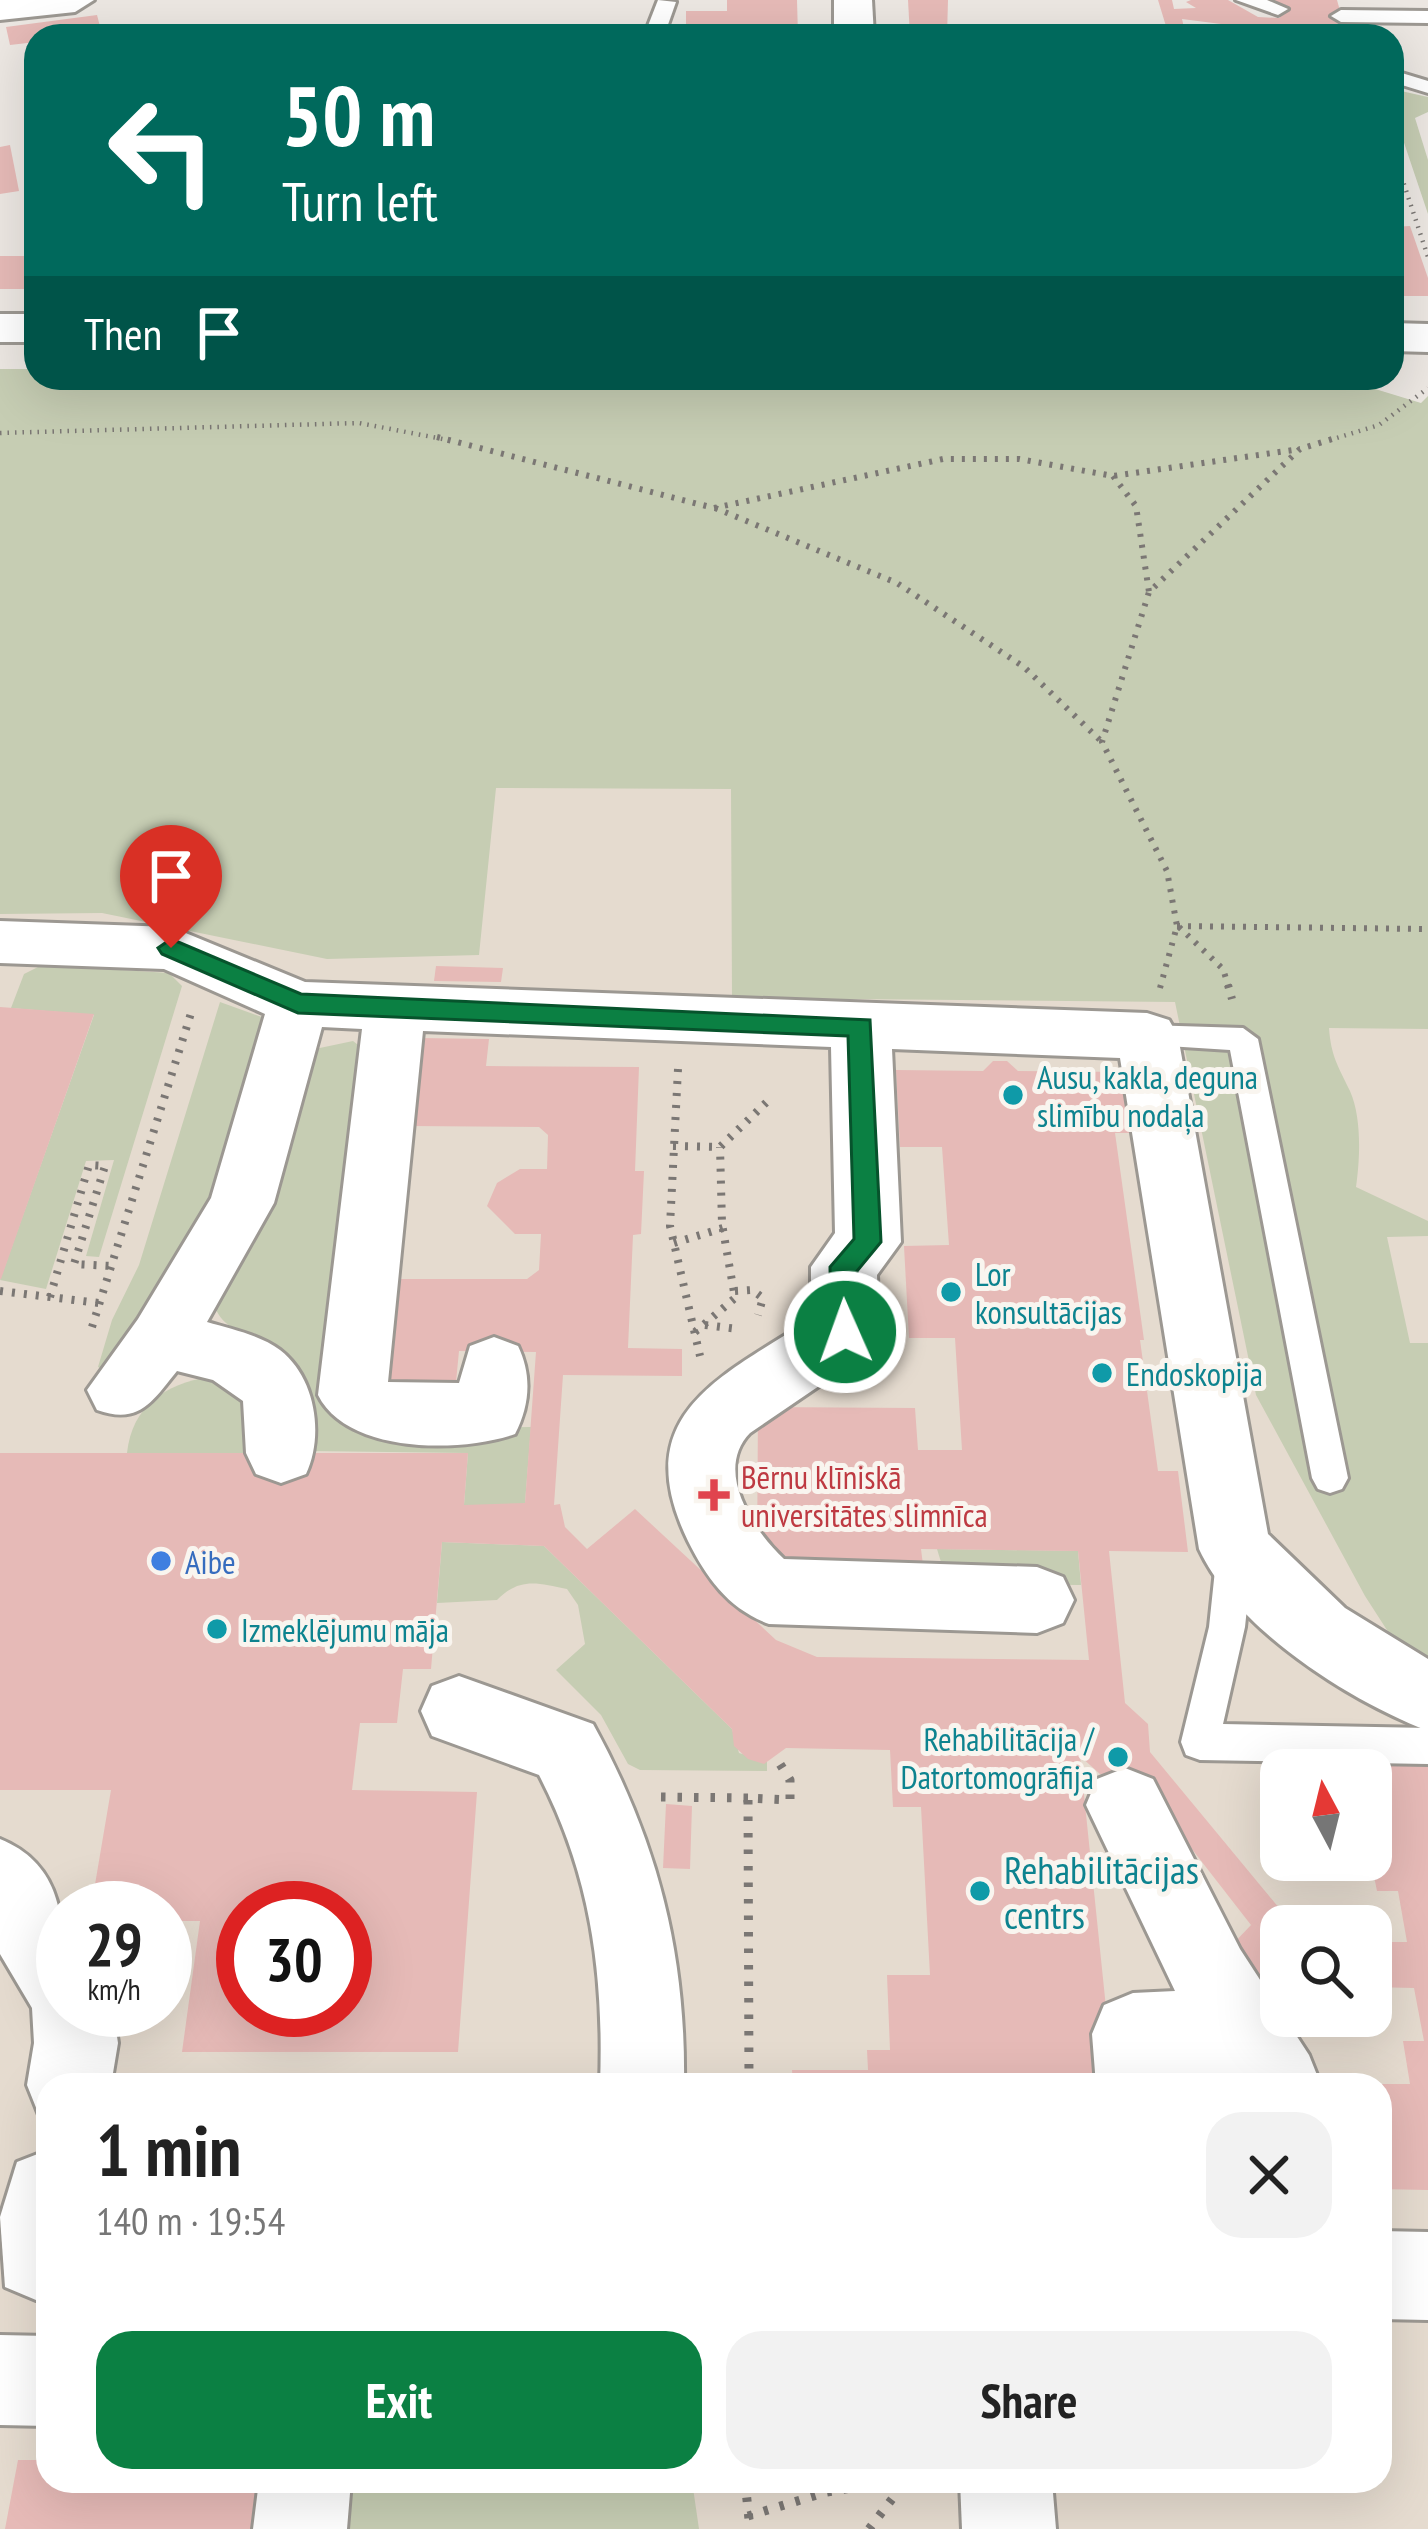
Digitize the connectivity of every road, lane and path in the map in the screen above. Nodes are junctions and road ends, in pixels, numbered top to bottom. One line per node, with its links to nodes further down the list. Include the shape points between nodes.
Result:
1 (75, 0): 3 (street)
2 (1246, 0): 4 (lane)
3 (0, 8)
4 (1278, 9)
5 (1341, 16): 7 (lane)
6 (1428, 16): 7 (lane)
7 (1368, 17)
8 (1404, 184): 9 (path)
9 (1428, 257)
10 (1428, 388): 12 (path, via 1379,425)
11 (0, 433): 14 (path, via 359,423)
12 (1300, 449): 13 (path); 15 (path)
13 (1113, 476): 14 (path, via 1019,460 943,459); 15 (path, via 1136,506)
14 (713, 508): 16 (path, via 897,583 1024,667)
15 (1148, 592): 16 (path)
16 (1102, 742): 17 (path, via 1167,871)
17 (1178, 926): 18 (path); 25 (path); 26 (path, via 1223,969)
18 (1428, 929)
19 (0, 942): 20 (street, via 171,948)
20 (208, 963): 21 (street); 32 (path)
21 (298, 1004): 22 (street); 39 (street, via 242,1203)
22 (395, 1010): 23 (street, via 464,999); 40 (street, via 352,1395 378,1412 490,1413)
23 (680, 1019): 24 (street); 28 (path)
24 (861, 1027): 25 (street); 41 (street, via 868,1242 844,1267 845,1332)
25 (1147, 1036): 26 (lane); 44 (street)
26 (1243, 1039): 43 (lane)
27 (772, 1097): 29 (path)
28 (674, 1146): 29 (path); 31 (path)
29 (720, 1147): 30 (path)
30 (723, 1228): 31 (path); 34 (path)
31 (674, 1244): 38 (path)
32 (110, 1266): 35 (path, via 74,1264 105,1166 89,1165); 36 (path)
33 (0, 1291): 35 (path)
34 (735, 1291): 37 (path); 37 (path, via 763,1298 750,1328)
35 (50, 1297): 36 (path)
36 (99, 1303): 39 (path)
37 (704, 1324): 38 (path)
38 (694, 1332): 41 (path)
39 (123, 1359): 42 (street, via 229,1356 258,1371 281,1400)
40 (494, 1366)
41 (716, 1422): 45 (street, via 701,1458 708,1502 745,1573 769,1592)
42 (281, 1453)
43 (1330, 1478)
44 (1235, 1549): 46 (street, via 1319,1632); 48 (lane, via 1227,1627 1200,1742)
45 (1037, 1600)
46 (1428, 1696)
47 (459, 1711): 56 (street, via 566,1749 597,1802 639,1938)
48 (1428, 1746)
49 (775, 1756): 57 (path, via 790,1780 790,1800 748,1798)
50 (1125, 1805): 54 (street, via 1211,1978)
51 (0, 1878): 52 (street)
52 (36, 1939)
53 (75, 2037): 55 (street)
54 (1262, 2058): 58 (street, via 1133,2034)
55 (70, 2073)
56 (642, 2073)
57 (748, 2073)
58 (1137, 2073)
59 (1392, 2275): 60 (street)
60 (1428, 2276)
61 (0, 2380): 62 (street)
62 (36, 2380)
63 (304, 2493): 69 (street)
64 (746, 2493): 68 (path)
65 (824, 2493): 68 (path)
66 (897, 2493): 70 (path)
67 (1007, 2493): 71 (street)
68 (749, 2523)
69 (300, 2529)
70 (869, 2529)
71 (1009, 2529)

